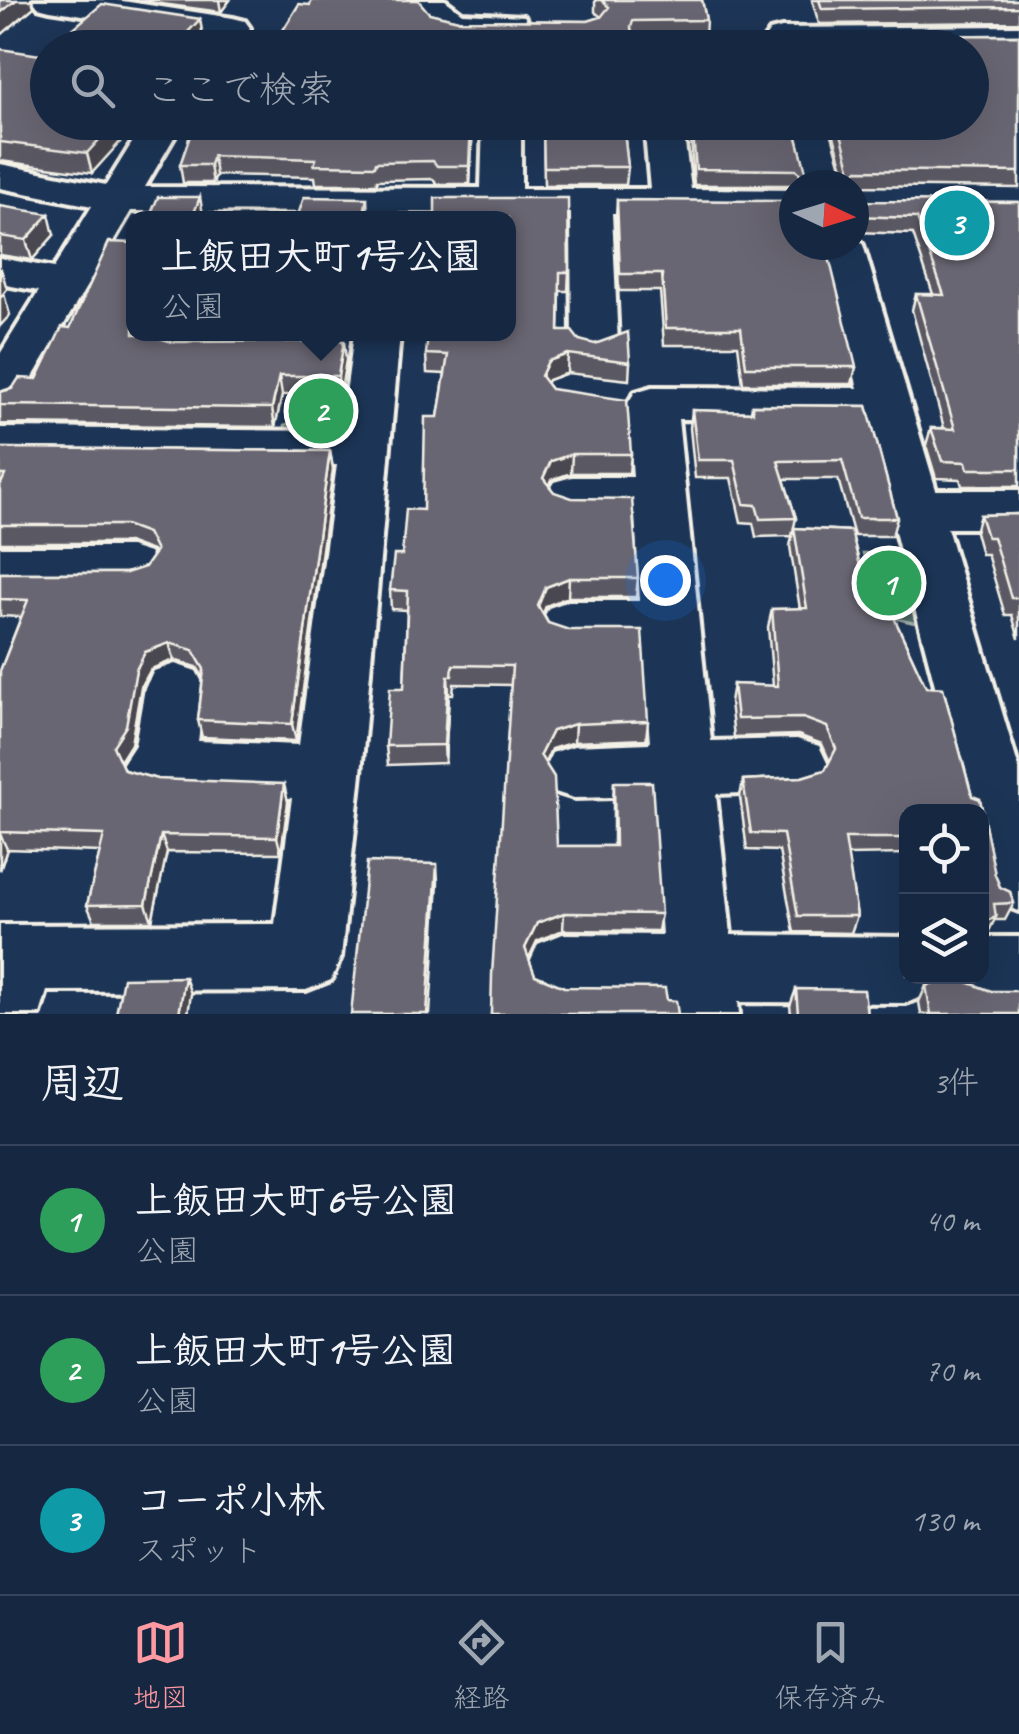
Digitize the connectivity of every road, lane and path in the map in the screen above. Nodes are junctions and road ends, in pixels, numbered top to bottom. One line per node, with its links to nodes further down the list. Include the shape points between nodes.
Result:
1 (50, 0): 5 (street)
2 (427, 0): 4 (street, via 443,18 458,22)
3 (909, 0): 6 (street)
4 (550, 24)
5 (235, 26)
6 (923, 30)
7 (989, 36): 8 (street)
8 (1019, 36)
9 (153, 140): 15 (street)
10 (502, 140): 16 (street)
11 (665, 140): 18 (street)
12 (813, 140): 13 (street)
13 (821, 170)
14 (0, 176): 15 (street)
15 (117, 198): 20 (street); 24 (street)
16 (501, 200): 17 (street); 21 (street)
17 (591, 200): 18 (street); 26 (street)
18 (672, 201): 19 (street)
19 (779, 202)
20 (218, 209): 21 (street)
21 (395, 209)
22 (846, 260): 28 (street)
23 (0, 271): 24 (street)
24 (66, 283): 27 (street)
25 (363, 341): 30 (street)
26 (595, 344)
27 (0, 392)
28 (886, 404): 32 (street, via 627,400); 33 (street)
29 (0, 445): 30 (street)
30 (367, 448): 43 (street)
31 (572, 495): 32 (street)
32 (660, 496): 38 (street)
33 (914, 509): 34 (street); 44 (street)
34 (1019, 509)
35 (0, 567): 36 (street)
36 (130, 567)
37 (569, 622): 38 (street)
38 (670, 622): 41 (street)
39 (175, 688): 43 (street, via 158,766)
40 (797, 765): 41 (street)
41 (683, 766): 42 (street); 50 (street)
42 (574, 772)
43 (330, 774): 49 (street, via 306,957)
44 (1019, 881)
45 (562, 967): 50 (street)
46 (989, 970): 47 (street)
47 (1019, 970)
48 (899, 971): 50 (street)
49 (8, 977)
50 (701, 991)

